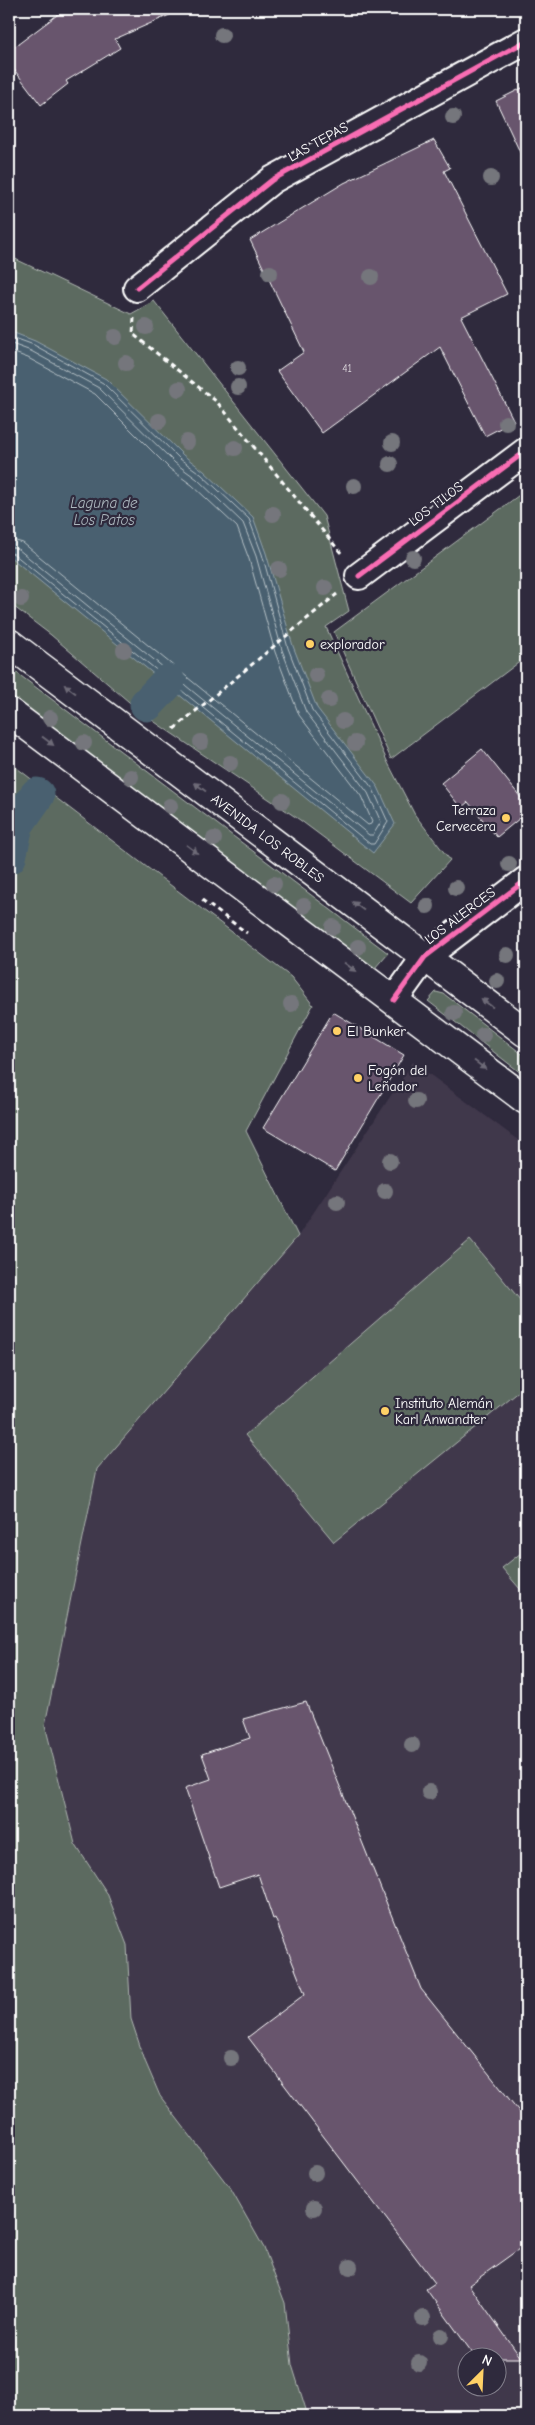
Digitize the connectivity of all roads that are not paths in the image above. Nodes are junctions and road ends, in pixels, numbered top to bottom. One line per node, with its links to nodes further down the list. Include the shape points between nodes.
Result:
1 (526, 41): 2 (street, LAS TEPAS, via 272,180)
2 (137, 288)
3 (526, 451): 4 (street, LOS TILOS)
4 (360, 576)
5 (9, 642): 8 (main road, AVENIDA LOS ROBLES, one-way to 5)
6 (9, 712): 9 (main road, one-way to 9)
7 (526, 880): 8 (street, LOS ALERCES)
8 (425, 957): 9 (street, LOS ALERCES); 10 (main road, AVENIDA LOS ROBLES, one-way to 8)
9 (394, 1000): 11 (main road, one-way to 11)
10 (526, 1033)
11 (526, 1100)

